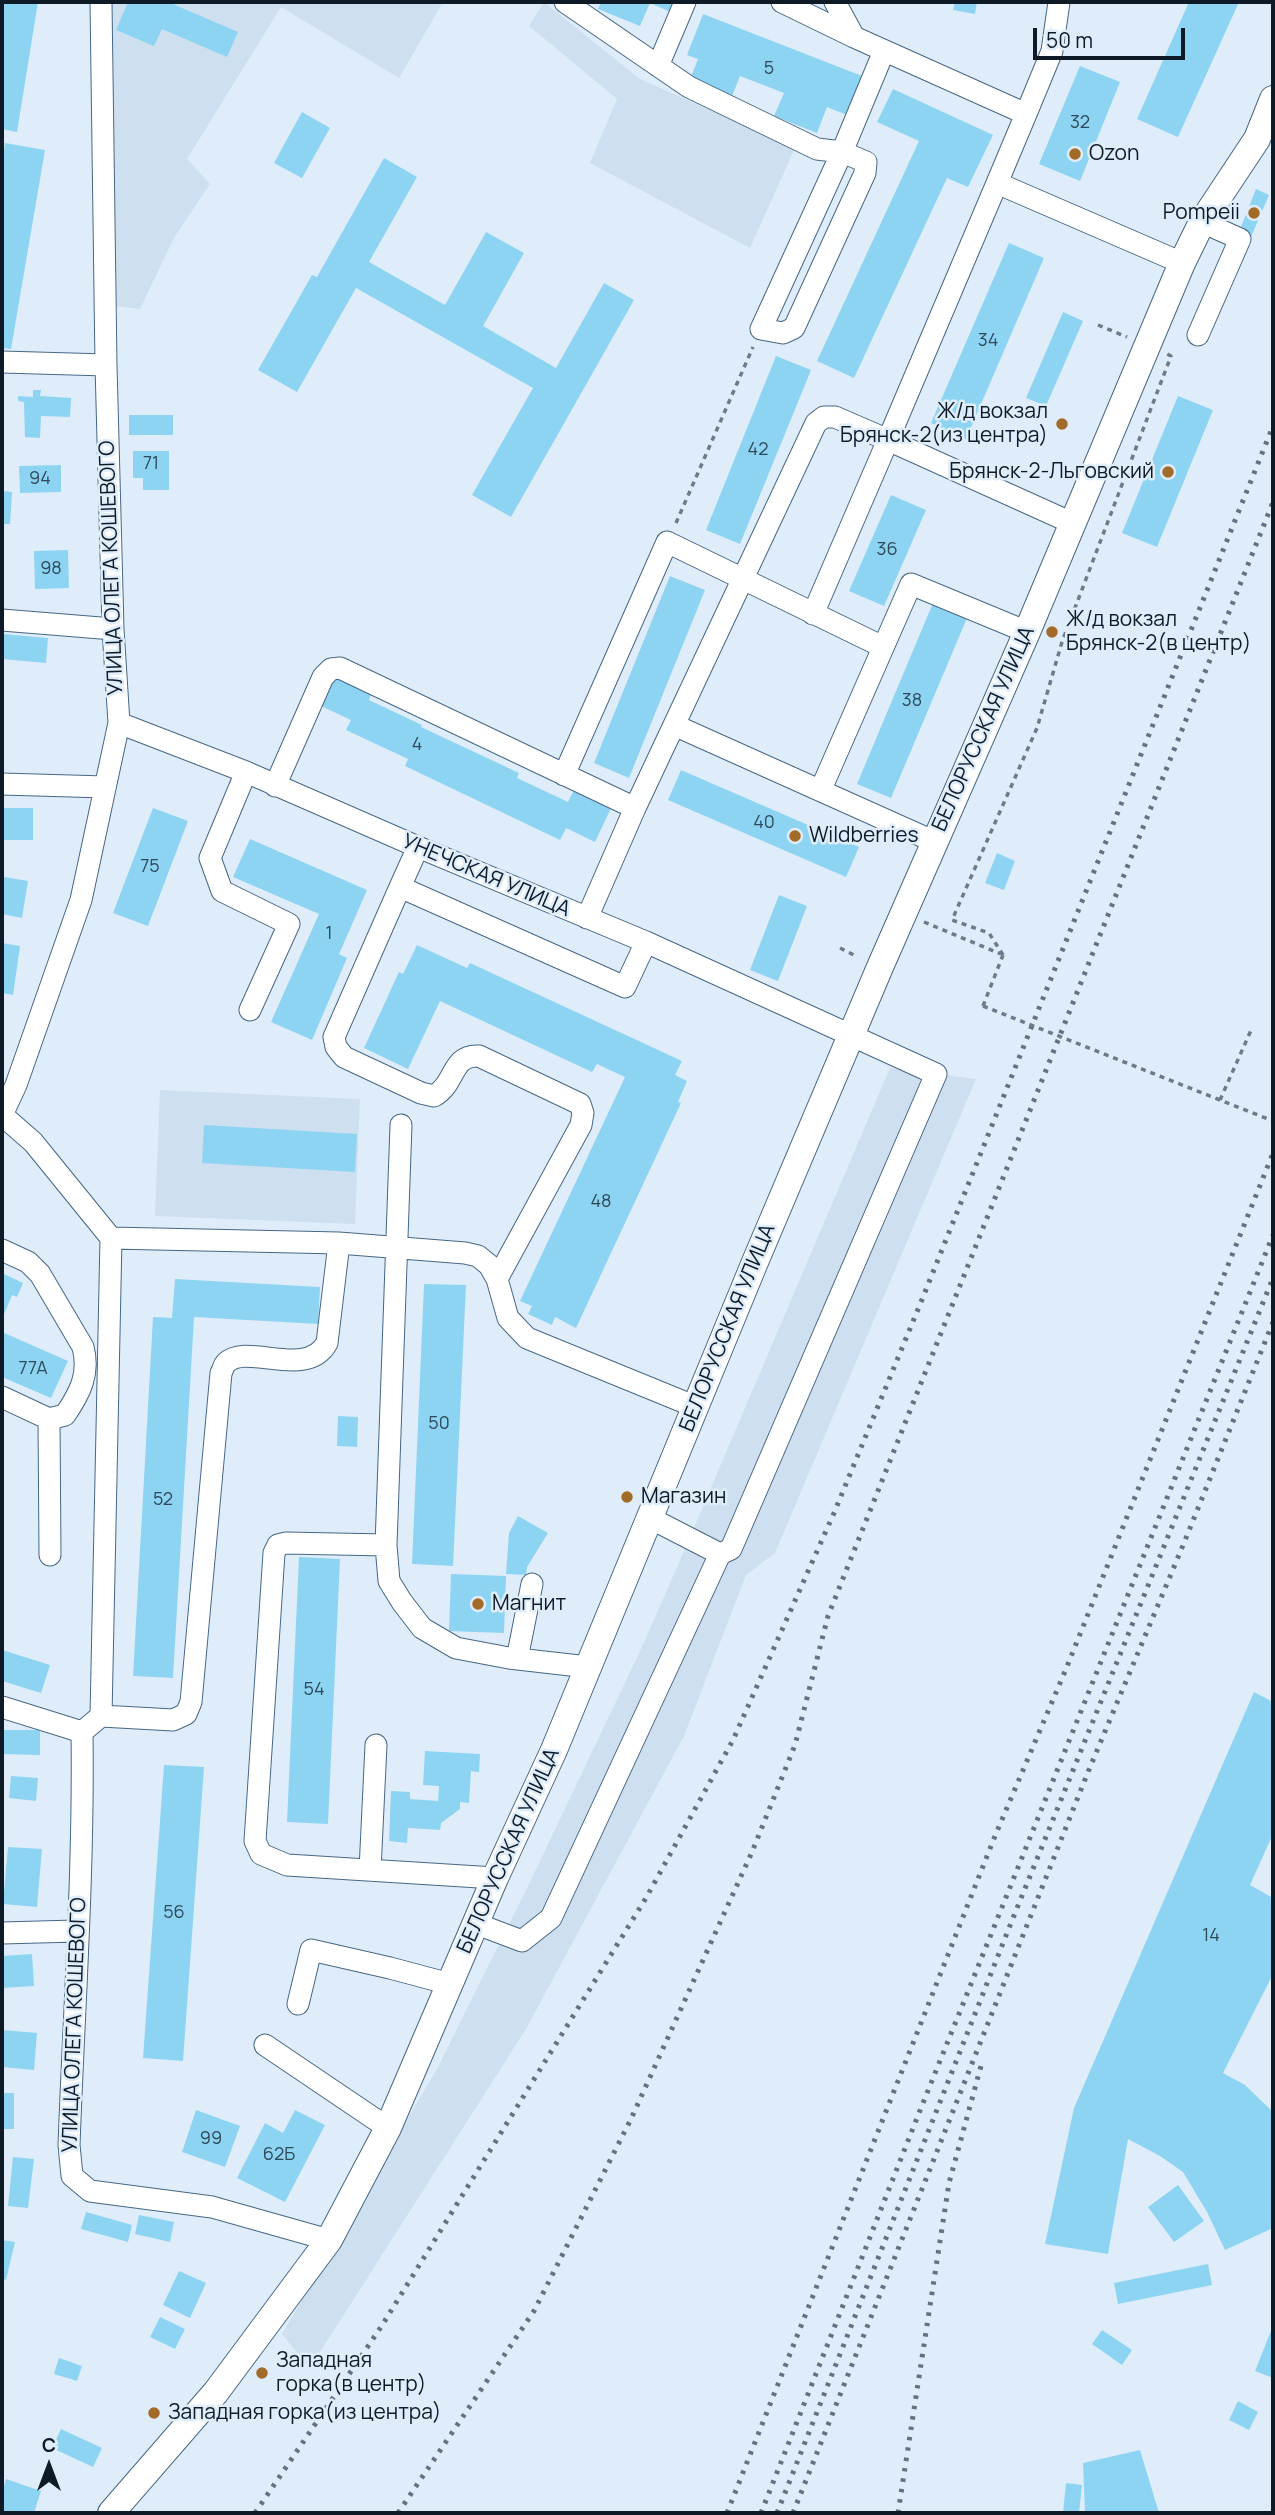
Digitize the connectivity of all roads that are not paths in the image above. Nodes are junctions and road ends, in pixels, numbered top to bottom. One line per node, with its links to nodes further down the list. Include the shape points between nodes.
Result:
1 (101, 2): 18 (street, УЛИЦА ОЛЕГА КОШЕВОГО)
2 (565, 2): 9 (street)
3 (685, 2): 9 (street)
4 (782, 2): 7 (street)
5 (835, 2): 7 (street)
6 (1059, 2): 11 (street, via 1052,51)
7 (854, 37): 8 (street)
8 (884, 51): 11 (street); 12 (street)
9 (658, 66): 12 (street, via 689,87 817,149)
10 (1273, 99): 14 (main road, БЕЛОРУССКАЯ УЛИЦА, via 1257,139)
11 (1026, 114): 13 (street)
12 (842, 152): 12 (street, via 866,162 865,173 794,328 761,330)
13 (997, 183): 15 (street); 19 (street)
14 (1202, 222): 15 (main road, БЕЛОРУССКАЯ УЛИЦА); 16 (street, via 1240,239)
15 (1182, 263): 20 (main road, БЕЛОРУССКАЯ УЛИЦА)
16 (1198, 335)
17 (2, 362): 18 (street)
18 (106, 365): 24 (street, УЛИЦА ОЛЕГА КОШЕВОГО)
19 (888, 440): 20 (street); 21 (street, via 835,417 824,416 816,423); 22 (street)
20 (1072, 523): 25 (main road, БЕЛОРУССКАЯ УЛИЦА)
21 (743, 579): 22 (street); 28 (street); 30 (street, via 667,542)
22 (813, 614): 26 (street)
23 (2, 620): 24 (street)
24 (113, 629): 27 (street, УЛИЦА ОЛЕГА КОШЕВОГО)
25 (1027, 632): 26 (street, via 911,584); 36 (main road, БЕЛОРУССКАЯ УЛИЦА)
26 (883, 647): 34 (street)
27 (119, 723): 29 (street, УНЕЧСКАЯ УЛИЦА); 33 (street, УЛИЦА ОЛЕГА КОШЕВОГО)
28 (674, 725): 34 (street); 35 (street)
29 (246, 772): 32 (street, УНЕЧСКАЯ УЛИЦА); 41 (street, via 210,858 222,891 289,924)
30 (564, 775): 32 (street, via 340,668 323,677); 35 (street)
31 (2, 784): 33 (street)
32 (275, 786): 37 (street, УНЕЧСКАЯ УЛИЦА)
33 (105, 787): 43 (street, УЛИЦА ОЛЕГА КОШЕВОГО, via 80,900)
34 (821, 789): 36 (street)
35 (635, 808): 39 (street)
36 (935, 842): 42 (main road, БЕЛОРУССКАЯ УЛИЦА)
37 (418, 847): 38 (street); 39 (street, УНЕЧСКАЯ УЛИЦА)
38 (400, 887): 40 (street, via 625,987); 50 (street, via 334,1037 344,1057 434,1096 444,1090 459,1062 469,1055 479,1056 580,1104 583,1114)
39 (587, 918): 40 (street, УНЕЧСКАЯ УЛИЦА)
40 (646, 942): 42 (street, УНЕЧСКАЯ УЛИЦА)
41 (250, 1010)
42 (850, 1036): 52 (main road, БЕЛОРУССКАЯ УЛИЦА); 56 (street, УНЕЧСКАЯ УЛИЦА, via 936,1074 731,1549)
43 (9, 1085): 44 (street, УЛИЦА ОЛЕГА КОШЕВОГО)
44 (2, 1115): 46 (street, via 33,1142)
45 (401, 1125): 48 (street)
46 (111, 1237): 47 (street); 62 (street)
47 (339, 1242): 48 (street); 62 (street, via 327,1343 321,1354 309,1360 237,1357 226,1363 221,1373 191,1702 186,1714 173,1720)
48 (398, 1247): 50 (street, via 478,1256); 55 (street)
49 (2, 1250): 53 (street, via 28,1262 40,1275 83,1347 85,1373 79,1394 65,1415)
50 (497, 1279): 52 (street, via 508,1318 527,1338)
51 (2, 1397): 53 (street)
52 (696, 1407): 54 (main road, БЕЛОРУССКАЯ УЛИЦА)
53 (49, 1419): 57 (street)
54 (650, 1518): 56 (street); 60 (main road, БЕЛОРУССКАЯ УЛИЦА)
55 (386, 1545): 59 (street, via 389,1581 422,1628 456,1648); 65 (street, via 286,1543 278,1545 274,1553 255,1841 261,1854 287,1865)
56 (720, 1554): 67 (street, via 551,1918 522,1941)
57 (50, 1555)
58 (532, 1584): 59 (street)
59 (517, 1659): 60 (street)
60 (588, 1667): 66 (main road, БЕЛОРУССКАЯ УЛИЦА)
61 (2, 1707): 63 (street)
62 (101, 1716): 63 (street)
63 (82, 1732): 68 (street, УЛИЦА ОЛЕГА КОШЕВОГО, via 83,1824)
64 (376, 1745): 65 (street)
65 (370, 1870): 66 (street)
66 (495, 1878): 67 (main road, БЕЛОРУССКАЯ УЛИЦА)
67 (477, 1924): 70 (main road, БЕЛОРУССКАЯ УЛИЦА)
68 (76, 1931): 69 (street); 74 (street, УЛИЦА ОЛЕГА КОШЕВОГО, via 69,2145 72,2176 90,2191 212,2207)
69 (2, 1933)
70 (450, 1984): 71 (street, via 311,1950); 73 (main road, БЕЛОРУССКАЯ УЛИЦА)
71 (298, 2004)
72 (265, 2045): 73 (street)
73 (388, 2128): 74 (main road, БЕЛОРУССКАЯ УЛИЦА)
74 (329, 2240): 75 (main road, БЕЛОРУССКАЯ УЛИЦА, via 216,2392)
75 (111, 2513)

